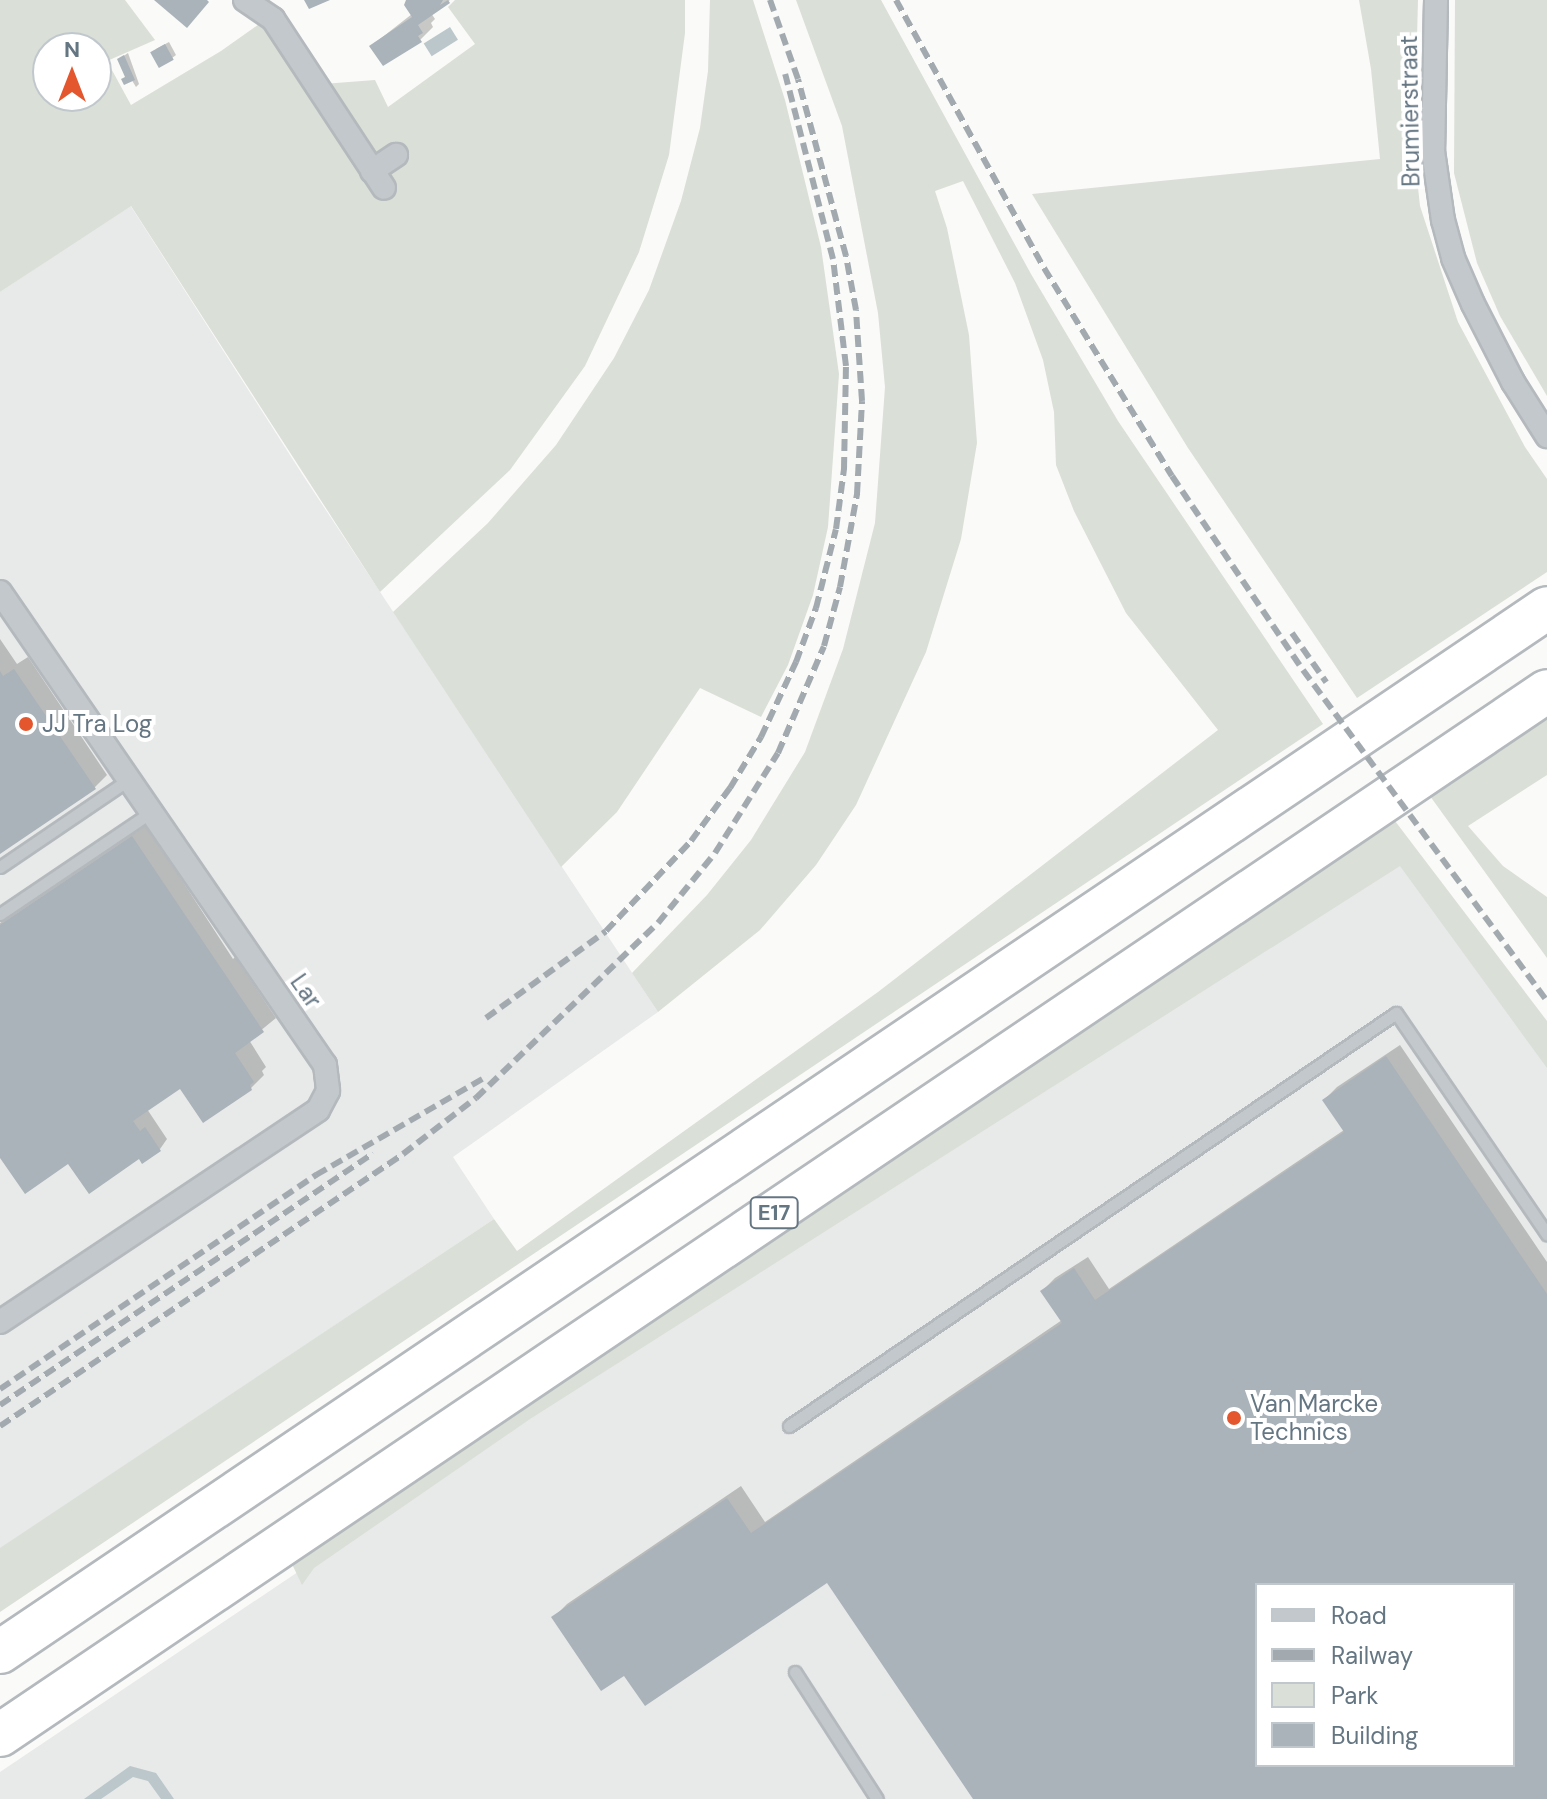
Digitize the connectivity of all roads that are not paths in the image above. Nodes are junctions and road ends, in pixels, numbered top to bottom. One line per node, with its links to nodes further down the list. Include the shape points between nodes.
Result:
1 (245, 0): 3 (street, via 273,19 378,180)
2 (1436, 0): 4 (street, Brumierstraat, via 1433,151 1443,220 1473,304)
3 (396, 155)
4 (1547, 436)
5 (0, 592): 8 (street, Lar)
6 (1547, 608): 15 (highway)
7 (1547, 691): 17 (highway, E17)
8 (128, 780): 9 (street, Lar); 10 (lane)
9 (150, 813): 11 (lane); 13 (street, Lar, via 325,1065 328,1091 318,1110)
10 (0, 867)
11 (0, 914)
12 (1547, 1234): 14 (lane, via 1396,1013)
13 (0, 1322)
14 (789, 1426)
15 (0, 1652)
16 (795, 1672): 18 (lane)
17 (0, 1735)
18 (877, 1799)

